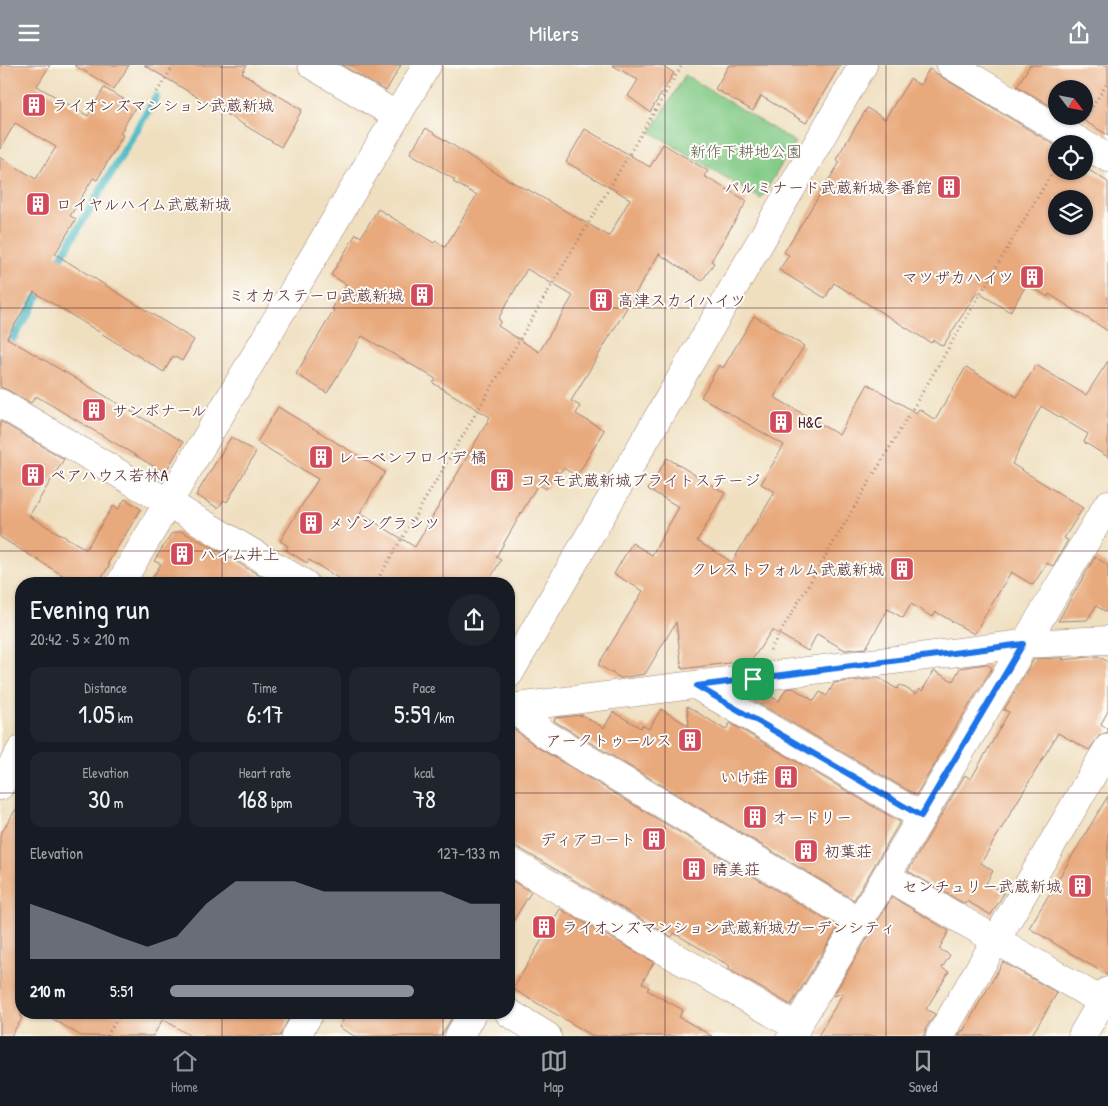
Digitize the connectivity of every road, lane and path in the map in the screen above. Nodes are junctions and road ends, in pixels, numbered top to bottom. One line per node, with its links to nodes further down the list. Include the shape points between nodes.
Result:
1 (174, 65): 8 (path)
2 (312, 65): 9 (street)
3 (427, 65): 9 (street)
4 (682, 65): 20 (path)
5 (863, 65): 23 (street)
6 (951, 65): 10 (street)
7 (1108, 82): 11 (path)
8 (157, 92)
9 (396, 116): 16 (street)
10 (1068, 135)
11 (1083, 135)
12 (1093, 149): 13 (street)
13 (1108, 158)
14 (1048, 180): 24 (path)
15 (0, 403): 16 (street)
16 (167, 503): 18 (street); 19 (street)
17 (1108, 503): 22 (street)
18 (124, 577)
19 (293, 577)
20 (379, 577)
21 (1108, 640): 22 (street)
22 (1023, 644): 24 (street); 31 (street)
23 (515, 664)
24 (753, 679): 25 (street)
25 (697, 686): 26 (street); 31 (street)
26 (515, 708)
27 (515, 710): 34 (street, via 545,734)
28 (1108, 748): 35 (street)
29 (15, 760): 30 (street)
30 (0, 786)
31 (921, 816): 33 (street)
32 (515, 865): 41 (street)
33 (886, 876): 34 (street); 35 (street)
34 (859, 921): 41 (street)
35 (996, 940): 36 (street); 46 (street)
36 (1106, 999): 47 (street)
37 (515, 1017): 45 (street)
38 (117, 1019): 42 (path)
39 (306, 1019): 43 (street)
40 (469, 1019): 44 (street)
41 (794, 1031)
42 (107, 1036)
43 (296, 1036)
44 (459, 1036)
45 (547, 1036)
46 (940, 1036)
47 (1082, 1036)

